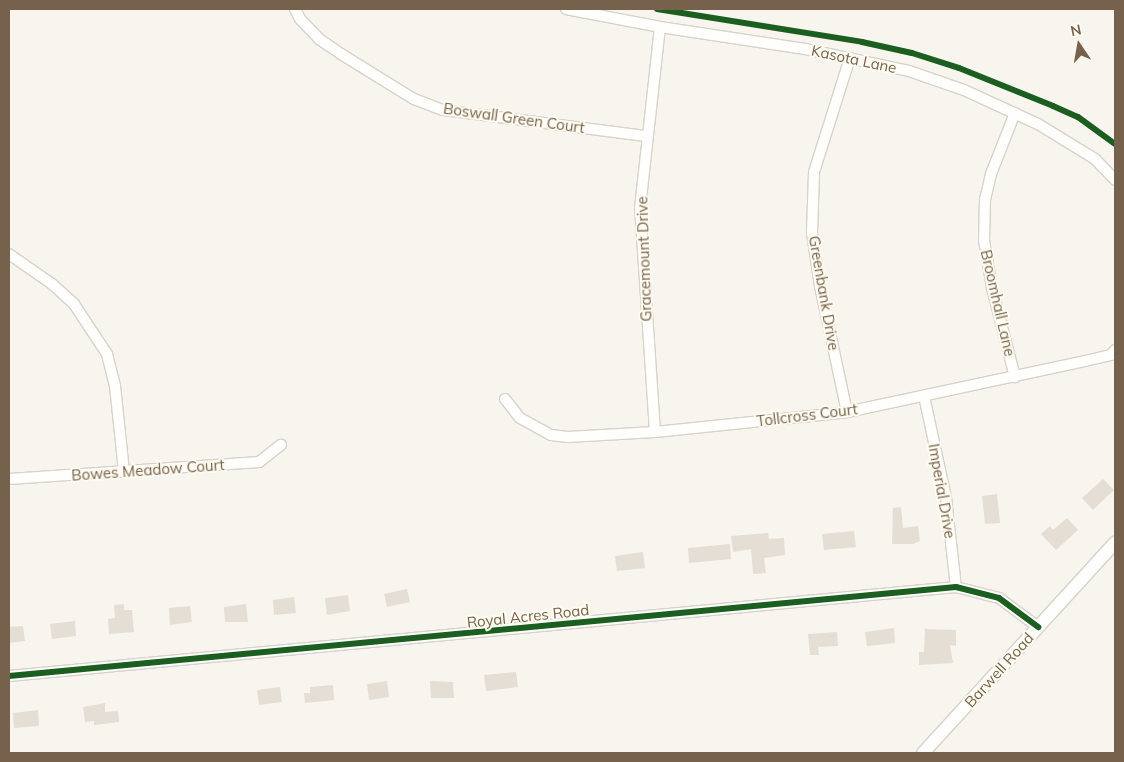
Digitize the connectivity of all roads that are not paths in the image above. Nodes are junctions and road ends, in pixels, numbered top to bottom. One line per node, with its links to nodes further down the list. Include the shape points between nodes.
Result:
1 (295, 9): 6 (street, Boswall Green Court, via 300,19 320,39 341,54 414,99 442,110)
2 (566, 9): 3 (street, Kasota Lane)
3 (660, 27): 4 (street, Kasota Lane); 6 (street, Gracemount Drive)
4 (850, 58): 5 (street, Kasota Lane, via 909,71); 13 (street, Greenbank Drive, via 814,172 812,233)
5 (1014, 113): 7 (street, Kasota Lane, via 1095,158); 10 (street, Broomhall Lane, via 989,183 984,240 992,288)
6 (646, 136): 14 (street, Gracemount Drive, via 640,208)
7 (1115, 180)
8 (9, 254): 16 (street, via 74,304 107,354 115,386)
9 (1115, 350): 10 (street, Tollcross Court, via 1111,355)
10 (1015, 377): 11 (street, Tollcross Court)
11 (924, 396): 13 (street, Tollcross Court); 19 (street, Imperial Drive, via 946,498)
12 (505, 399): 14 (street, Tollcross Court, via 520,418 550,434 568,437)
13 (847, 412): 14 (street, Tollcross Court)
14 (655, 432)
15 (281, 445): 16 (street, Bowes Meadow Court, via 260,462)
16 (124, 472): 17 (street, Bowes Meadow Court)
17 (9, 479)
18 (1115, 543): 20 (street, Barwell Road)
19 (956, 587): 20 (street, Royal Acres Road, via 999,598); 21 (street, Royal Acres Road)
20 (1038, 627): 22 (street, Barwell Road)
21 (9, 676)
22 (923, 753)

